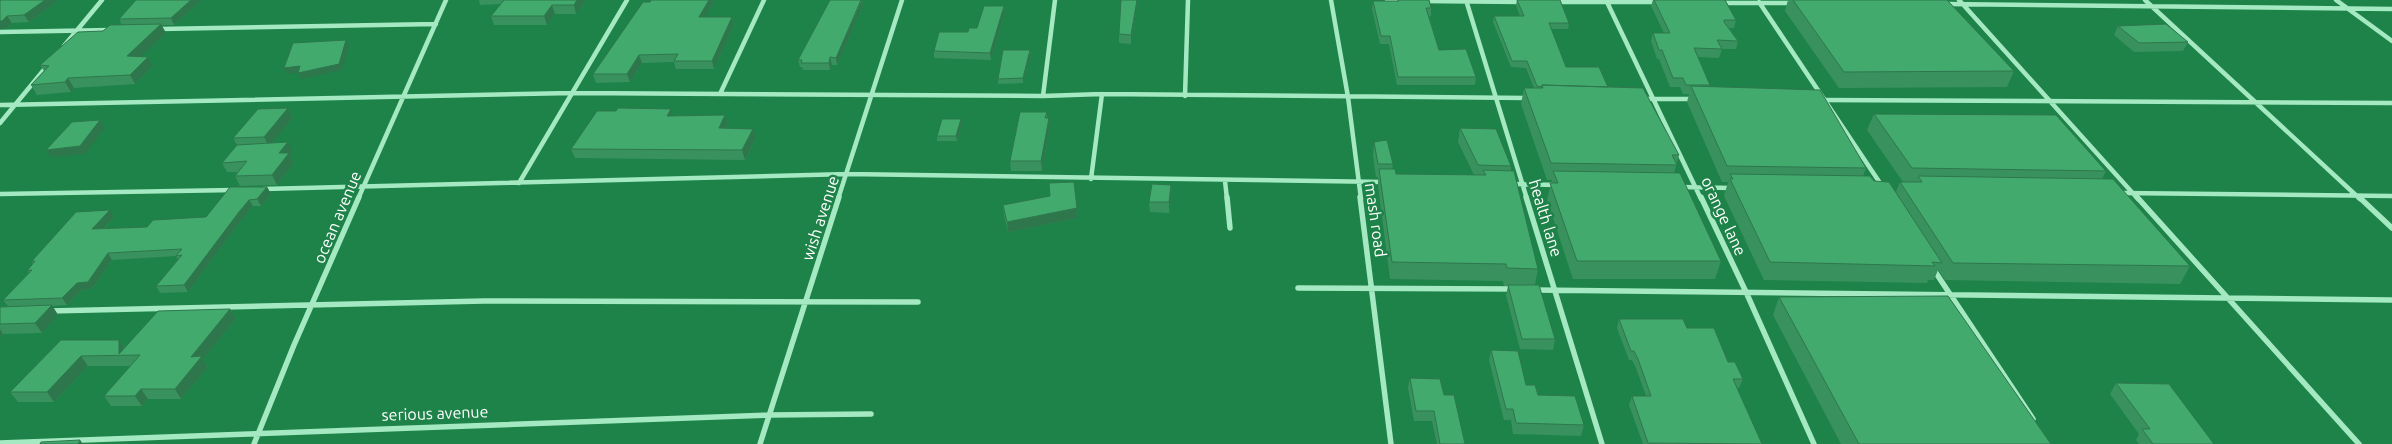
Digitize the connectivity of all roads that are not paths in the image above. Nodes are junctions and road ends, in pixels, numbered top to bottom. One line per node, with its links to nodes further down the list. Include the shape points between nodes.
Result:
1 (102, 0): 29 (street)
2 (446, 0): 27 (street, ocean avenue)
3 (627, 0): 35 (street)
4 (764, 0): 36 (street)
5 (902, 0): 39 (street, wish avenue)
6 (1055, 0): 40 (street)
7 (1188, 0): 41 (street)
8 (1330, 0): 42 (street, mash road)
9 (1387, 0): 10 (street)
10 (1407, 0)
11 (2145, 0): 24 (street)
12 (2336, 0): 25 (street)
13 (1417, 1): 14 (street)
14 (1466, 1): 16 (street); 43 (street, health lane)
15 (1606, 1): 17 (street); 18 (street); 46 (street, orange lane)
16 (1532, 2)
17 (1551, 2)
18 (1664, 2)
19 (1759, 2): 21 (street); 22 (street); 49 (street)
20 (1960, 2): 23 (street); 24 (street); 50 (street)
21 (1712, 3)
22 (1798, 3)
23 (1943, 4)
24 (2152, 6): 25 (street); 51 (street)
25 (2347, 8): 26 (street); 32 (street)
26 (2392, 8)
27 (436, 24): 28 (street); 38 (street, ocean avenue)
28 (156, 29)
29 (77, 30): 30 (street); 31 (street); 33 (street)
30 (117, 30)
31 (0, 32)
32 (2392, 41)
33 (58, 53)
34 (52, 60): 54 (street)
35 (573, 93): 36 (street); 38 (street); 61 (street)
36 (720, 94): 39 (street)
37 (1102, 94): 40 (street); 41 (street); 57 (street)
38 (404, 95): 54 (street); 66 (street, ocean avenue)
39 (870, 95): 40 (street); 56 (street, wish avenue)
40 (1043, 96)
41 (1185, 96): 42 (street)
42 (1348, 97): 43 (street); 59 (street, mash road)
43 (1496, 98): 44 (street); 63 (street, health lane)
44 (1535, 98)
45 (1632, 99): 46 (street)
46 (1652, 99): 47 (street); 67 (street, orange lane)
47 (1700, 99)
48 (1816, 100): 49 (street)
49 (1826, 100): 50 (street); 71 (street, via 1885,190)
50 (2050, 101): 51 (street); 73 (street)
51 (2257, 102): 52 (street); 75 (street)
52 (2392, 103)
53 (0, 105): 54 (street)
54 (15, 105): 55 (street)
55 (0, 123)
56 (848, 174): 57 (street); 61 (street); 88 (street, wish avenue)
57 (1091, 179): 58 (street)
58 (1225, 181): 59 (street); 77 (street)
59 (1358, 182): 60 (street); 81 (street, mash road)
60 (1387, 182)
61 (520, 183): 66 (street)
62 (1503, 184): 63 (street)
63 (1522, 185): 64 (street); 84 (street, health lane)
64 (1561, 185)
65 (1678, 187): 67 (street)
66 (363, 188): 70 (street); 90 (street, ocean avenue)
67 (1697, 188): 68 (street); 85 (street, orange lane)
68 (1737, 188)
69 (246, 190): 74 (street)
70 (255, 190)
71 (1875, 190)
72 (2114, 193): 73 (street)
73 (2133, 193): 75 (street); 87 (street)
74 (0, 194)
75 (2354, 196): 76 (street); 78 (street)
76 (2392, 196)
77 (1230, 228)
78 (2392, 228)
79 (1930, 262): 86 (street)
80 (1298, 288): 81 (street)
81 (1372, 288): 82 (street); 100 (street, mash road)
82 (1516, 289)
83 (1526, 289): 84 (street)
84 (1555, 290): 85 (street); 101 (street, health lane)
85 (1746, 292): 86 (street); 102 (street, orange lane)
86 (1949, 294): 87 (street); 95 (street)
87 (2228, 298): 89 (street); 103 (street)
88 (806, 300): 90 (street); 91 (street); 94 (street, wish avenue)
89 (2392, 300)
90 (314, 302): 92 (street); 96 (street, ocean avenue)
91 (918, 302)
92 (39, 311)
93 (871, 414): 94 (street, serious avenue)
94 (769, 415): 96 (street, serious avenue); 99 (street, wish avenue)
95 (2040, 428)
96 (258, 433): 97 (street, serious avenue); 98 (street, ocean avenue)
97 (0, 443)
98 (254, 444)
99 (760, 444)
100 (1391, 444)
101 (1602, 444)
102 (1814, 444)
103 (2359, 444)

